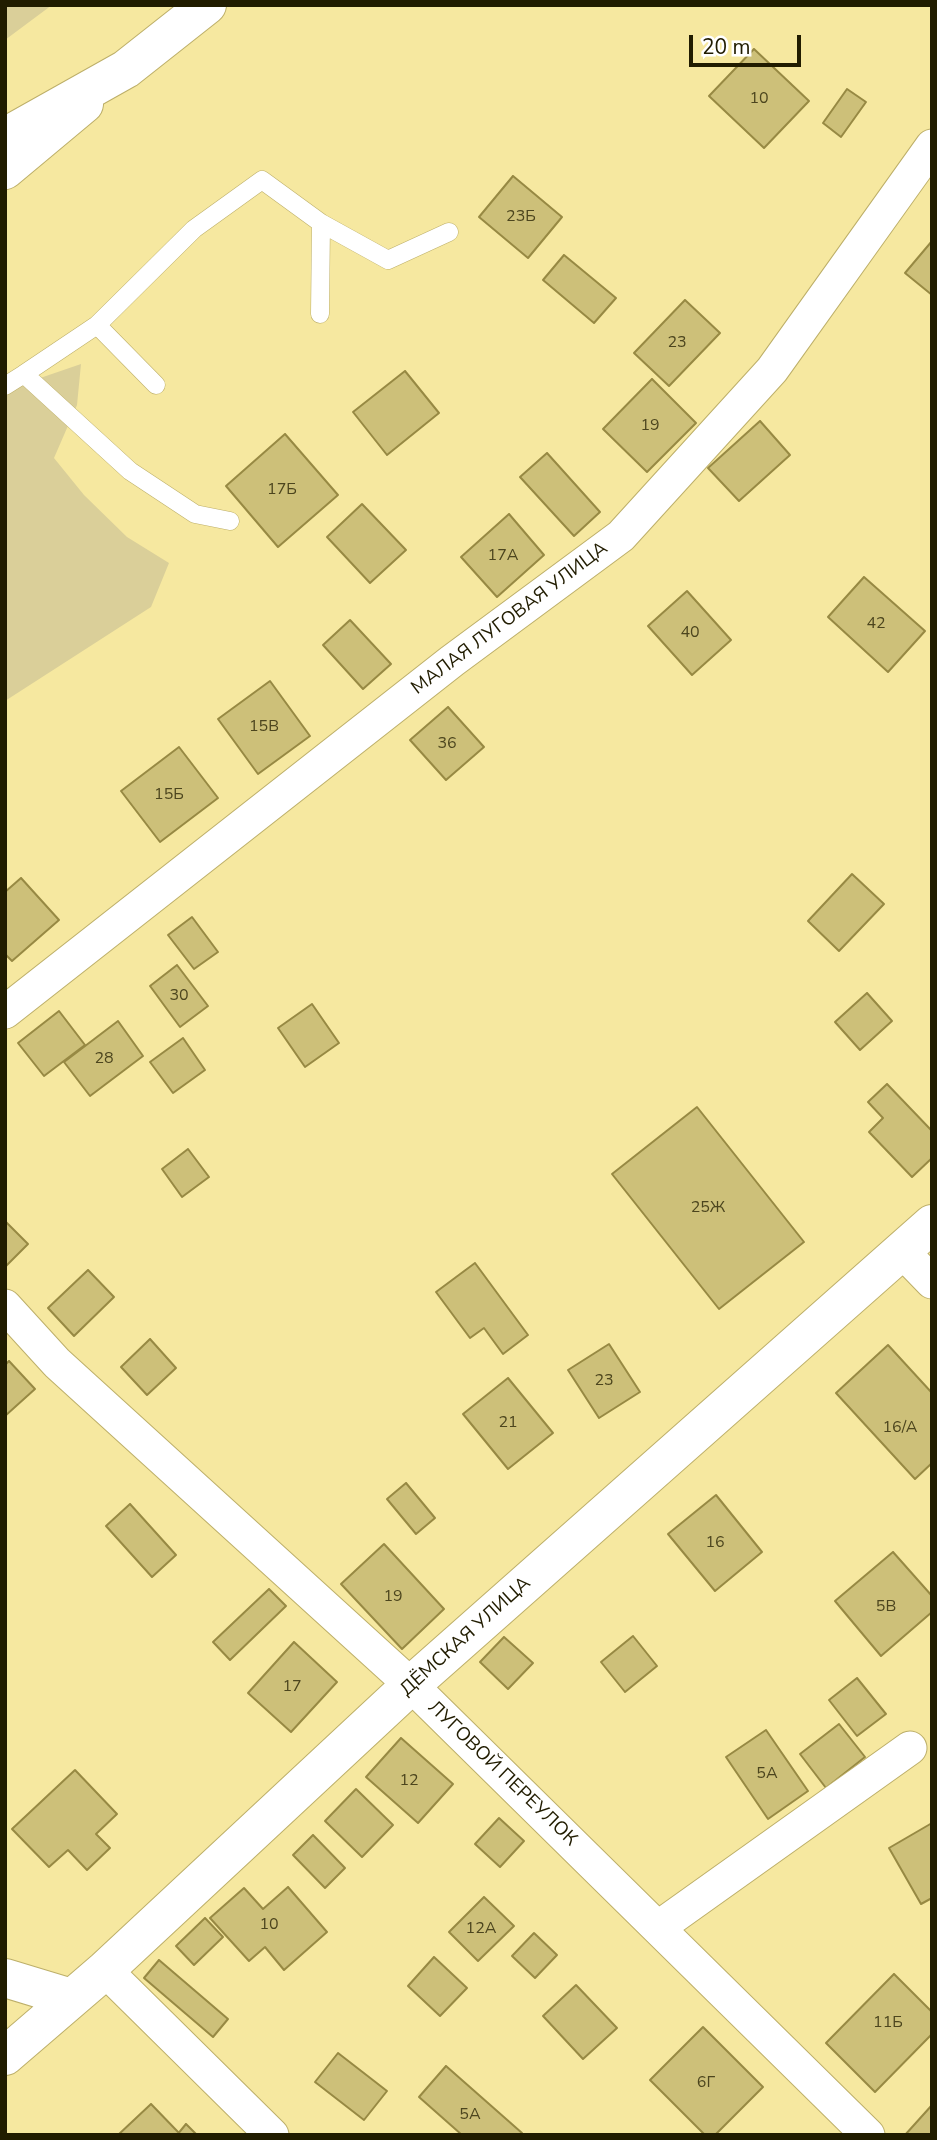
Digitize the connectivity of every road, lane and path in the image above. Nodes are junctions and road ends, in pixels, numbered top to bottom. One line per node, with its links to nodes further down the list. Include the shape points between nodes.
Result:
1 (207, 5): 2 (street)
2 (126, 69): 3 (street); 5 (street)
3 (5, 137)
4 (932, 146): 14 (street, МАЛАЯ ЛУГОВАЯ УЛИЦА, via 772,370 621,536 452,661)
5 (5, 170)
6 (321, 223): 7 (lane, via 388,260); 8 (lane); 9 (lane, via 262,180 194,229)
7 (449, 232)
8 (320, 314)
9 (97, 325): 10 (lane); 11 (lane)
10 (24, 374): 12 (lane); 13 (lane, via 130,471 195,514)
11 (156, 385)
12 (5, 386)
13 (230, 521)
14 (5, 1012)
15 (932, 1224): 16 (street, ДЁМСКАЯ УЛИЦА)
16 (902, 1251): 17 (street); 19 (street, ДЁМСКАЯ УЛИЦА)
17 (932, 1282)
18 (5, 1306): 19 (street, ЛУГОВОЙ ПЕРЕУЛОК, via 57,1363)
19 (411, 1685): 21 (street, ЛУГОВОЙ ПЕРЕУЛОК); 22 (street, ДЁМСКАЯ УЛИЦА)
20 (910, 1748): 21 (street)
21 (659, 1927): 27 (street, ЛУГОВОЙ ПЕРЕУЛОК)
22 (105, 1970): 24 (street, ДЁМСКАЯ УЛИЦА); 26 (street)
23 (5, 1978): 24 (street)
24 (71, 1998): 25 (street, ДЁМСКАЯ УЛИЦА)
25 (5, 2056)
26 (272, 2135)
27 (868, 2135)

